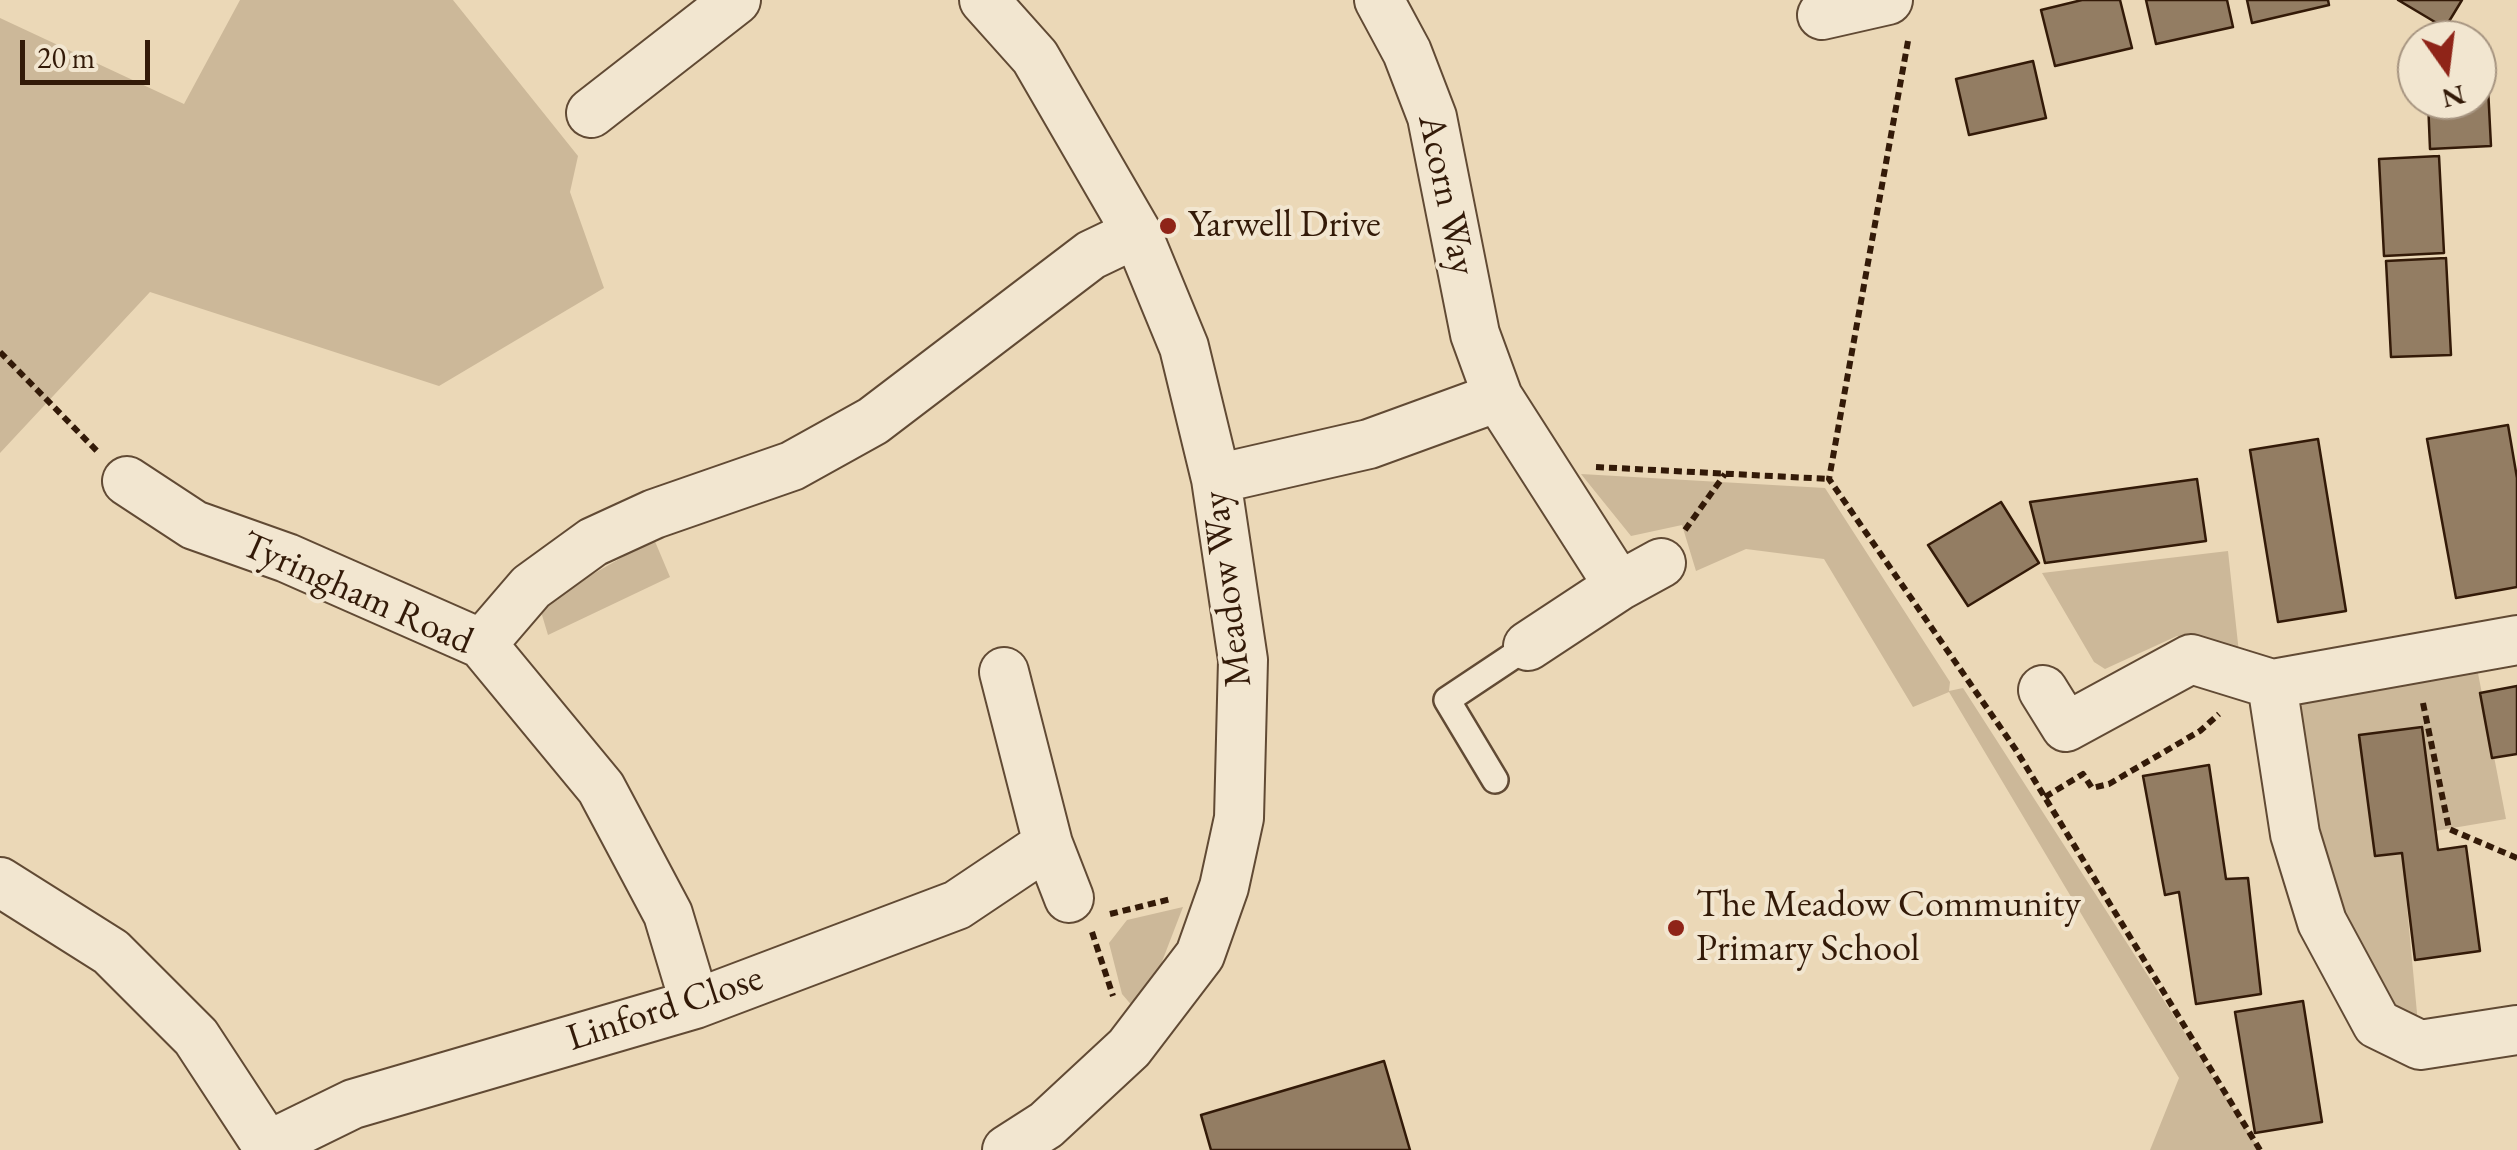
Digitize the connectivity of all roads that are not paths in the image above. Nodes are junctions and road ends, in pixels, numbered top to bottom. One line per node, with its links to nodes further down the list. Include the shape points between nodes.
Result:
1 (736, 0): 6 (street)
2 (984, 0): 7 (street, Meadow Way, via 1035,57)
3 (1378, 0): 8 (street, Acorn Way, via 1432,117 1475,334)
4 (1822, 15): 5 (street)
5 (1898, 19)
6 (590, 113)
7 (1138, 233): 9 (street, Meadow Way, via 1184,347); 14 (street, via 1091,255 873,421 792,466 593,542 531,587)
8 (1498, 396): 9 (street, via 1369,444); 12 (street, Acorn Way)
9 (1216, 480): 26 (street, Meadow Way, via 1244,660 1239,818 1224,887 1200,955 1130,1048)
10 (126, 481): 14 (street, Tyringham Road, via 194,525 287,558)
11 (1661, 564): 12 (street)
12 (1619, 586): 15 (street)
13 (2517, 640): 17 (street)
14 (482, 644): 23 (street, Tyringham Road, via 601,788 668,914)
15 (1528, 646): 19 (lane, via 1447,700)
16 (1004, 672): 20 (street)
17 (2262, 680): 18 (street, via 2191,659 2066,727); 24 (street, via 2295,834 2322,922 2378,1024 2420,1045)
18 (2043, 690)
19 (1495, 780)
20 (1048, 844): 22 (street); 23 (street, Linford Close, via 957,905)
21 (0, 882): 25 (street, via 111,952 196,1037)
22 (1077, 908)
23 (695, 1004): 25 (street, Linford Close, via 354,1104)
24 (2517, 1030)
25 (270, 1147)
26 (1017, 1148)

